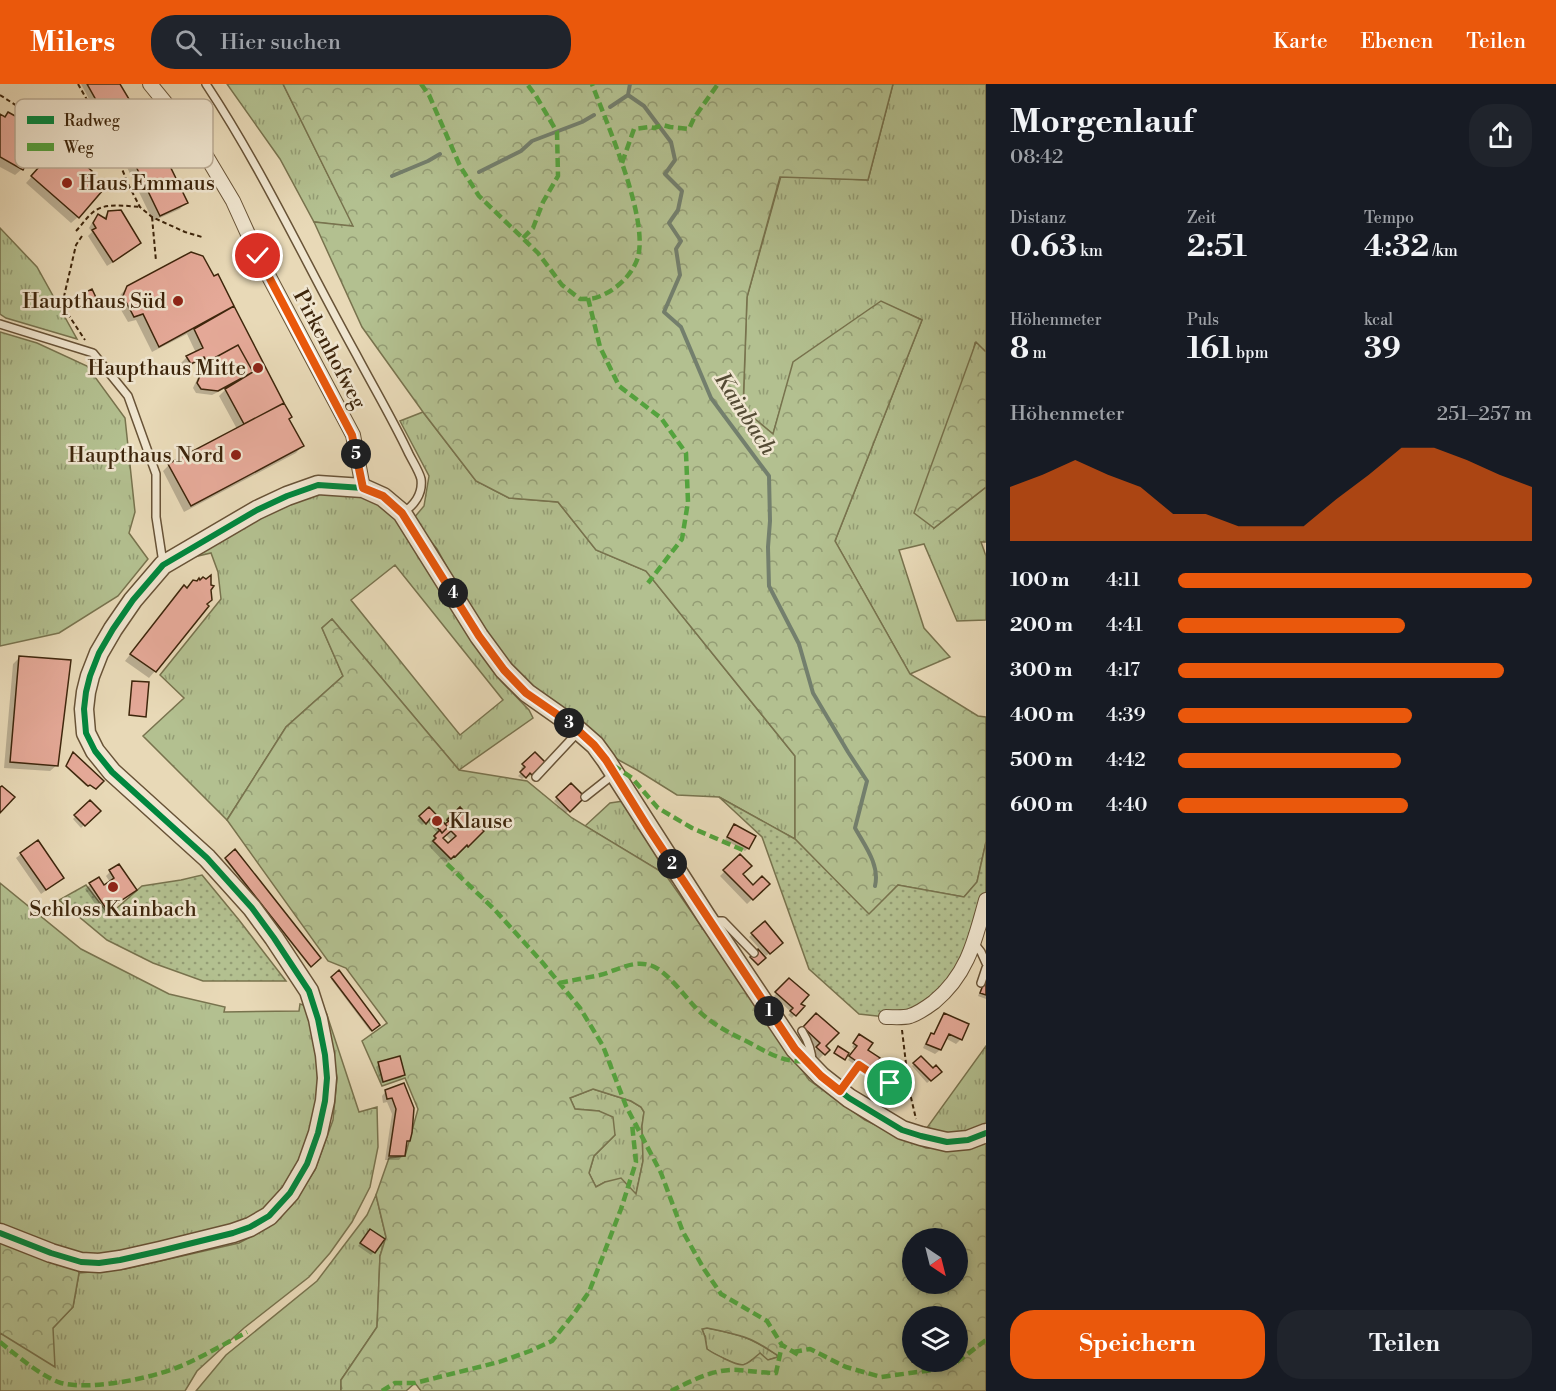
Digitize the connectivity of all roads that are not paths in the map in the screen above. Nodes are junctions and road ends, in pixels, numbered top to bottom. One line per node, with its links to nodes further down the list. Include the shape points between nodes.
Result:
1 (150, 84): 3 (street, Pirkenhofweg)
2 (206, 84): 7 (lane, via 272,196 421,479 415,502)
3 (162, 99)
4 (213, 167): 6 (street, Pirkenhofweg, via 352,435)
5 (0, 324): 8 (lane, via 93,353 128,396 156,474 156,518)
6 (363, 488): 7 (street, via 383,496); 8 (street, via 318,485 287,496)
7 (402, 513): 9 (street, via 504,670 526,693)
8 (163, 565): 24 (street, via 133,600 99,653 86,692 86,732 112,772 207,858 252,908 309,991 318,1019 327,1078 318,1133 307,1164 290,1193 268,1216 233,1233 99,1263 51,1253)
9 (579, 731): 10 (street); 11 (lane)
10 (614, 774): 12 (lane); 14 (street)
11 (536, 777)
12 (585, 797)
13 (986, 900): 15 (street)
14 (709, 921): 16 (lane, via 723,921); 22 (street, via 795,1049)
15 (974, 943): 17 (lane); 20 (street, via 968,959 944,993 922,1011)
16 (754, 953)
17 (986, 963)
18 (986, 968): 19 (lane)
19 (981, 983)
20 (886, 1017)
21 (802, 1031): 22 (lane, via 812,1053)
22 (812, 1067): 23 (street, via 849,1098 902,1130 947,1142)
23 (986, 1133)
24 (0, 1233)

